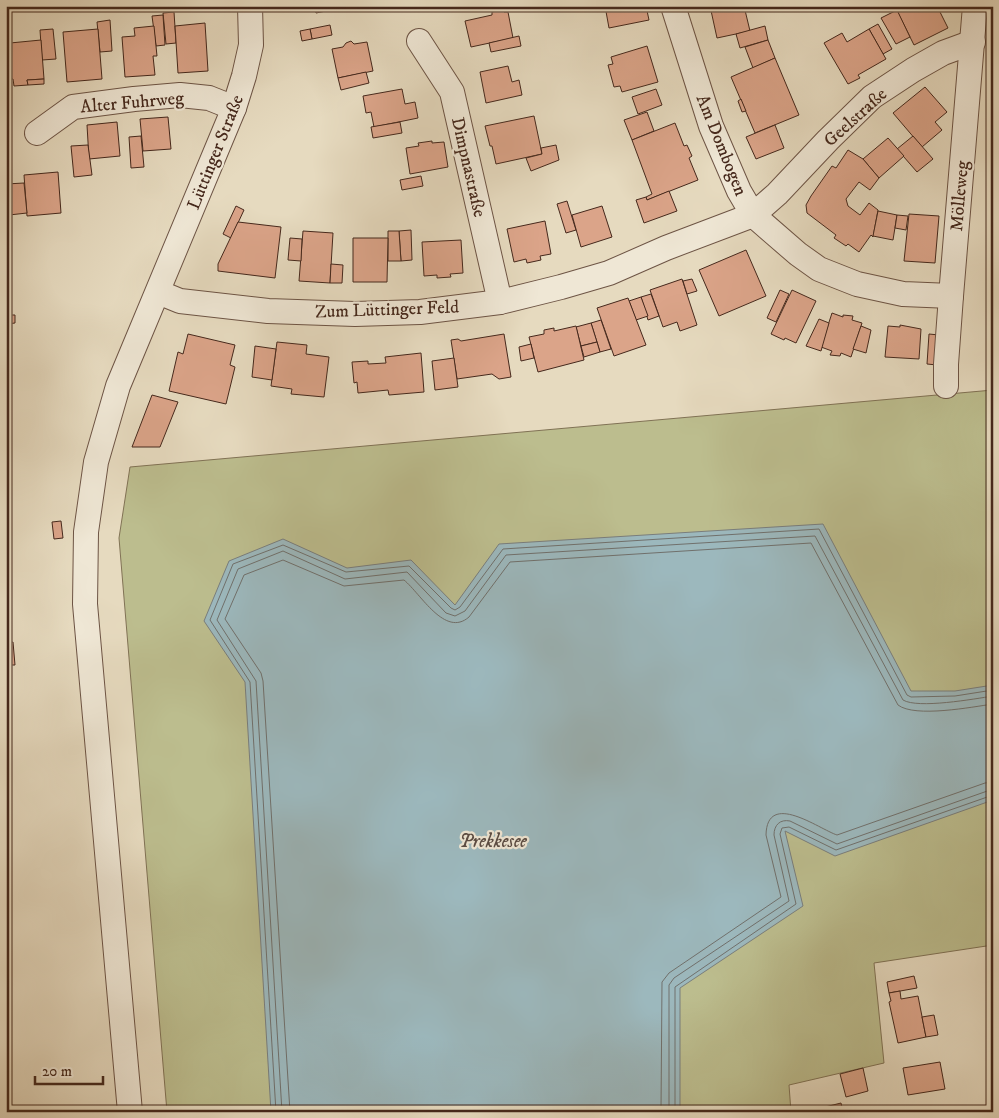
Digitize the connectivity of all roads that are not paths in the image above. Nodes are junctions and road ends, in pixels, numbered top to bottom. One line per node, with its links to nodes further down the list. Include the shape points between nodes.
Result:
1 (250, 6): 6 (street, Lüttinger Straße, via 251,45)
2 (673, 6): 8 (street, Am Dombogen, via 711,126)
3 (975, 6): 5 (street, Mölleweg)
4 (419, 40): 11 (street, Dimpnastraße, via 452,92)
5 (972, 42): 8 (street, Geelstraße, via 913,70 872,97); 10 (street, Mölleweg)
6 (234, 108): 7 (street, Alter Fuhrweg, via 209,98 180,95 134,98 72,107); 9 (street, Lüttinger Straße)
7 (37, 133)
8 (753, 215): 10 (street, Am Dombogen, via 819,269 857,284 903,294); 11 (street, Zum Lüttinger Feld, via 608,273)
9 (158, 292): 11 (street, Zum Lüttinger Feld, via 180,301 268,312 420,312); 13 (street, Lüttinger Straße, via 118,386 96,462 86,532 85,604)
10 (950, 296): 12 (street, Mölleweg)
11 (500, 302)
12 (946, 386)
13 (130, 1112)

